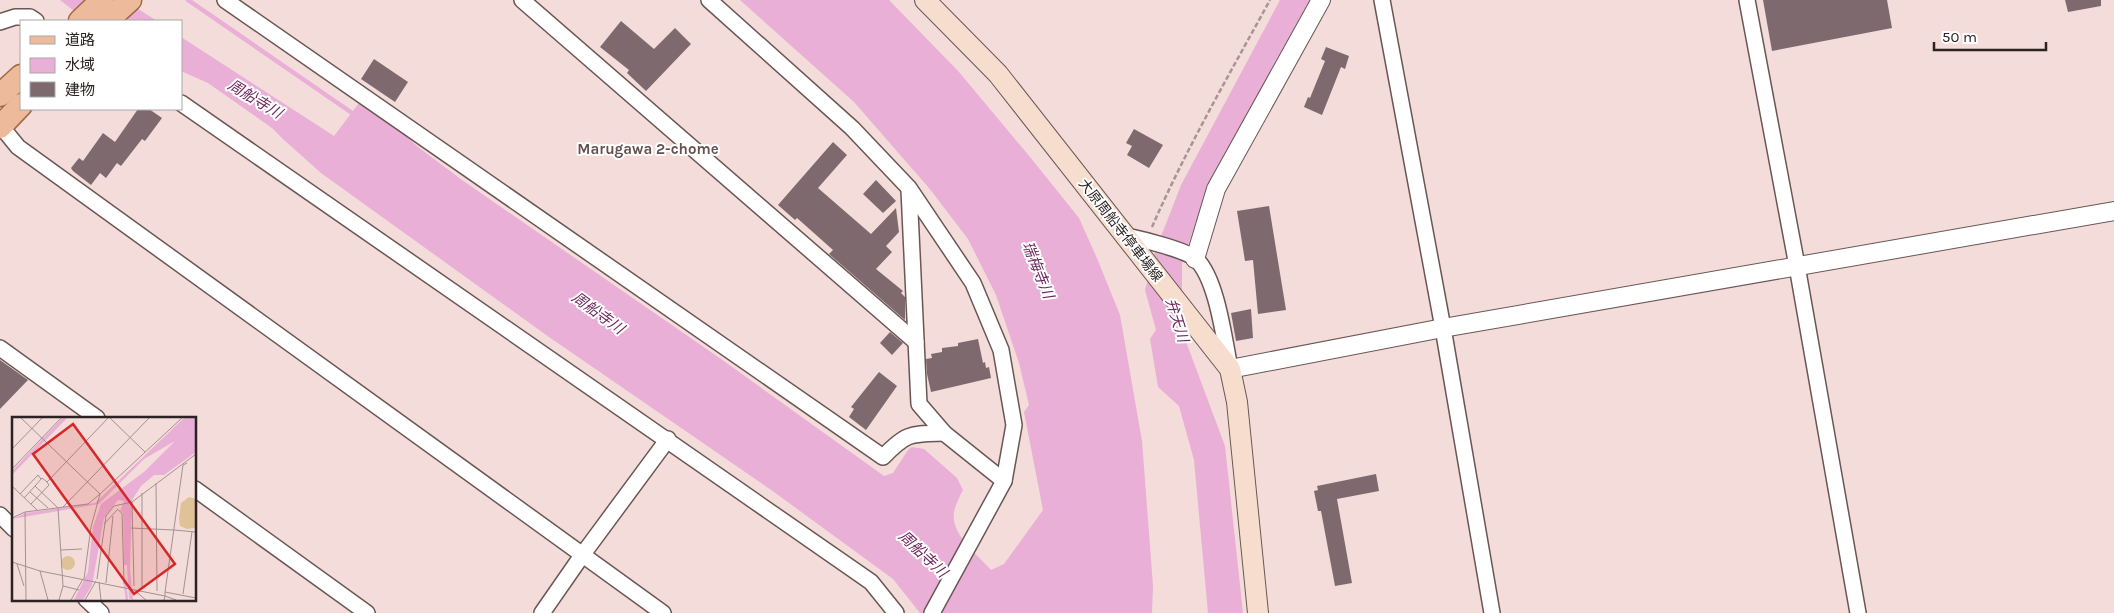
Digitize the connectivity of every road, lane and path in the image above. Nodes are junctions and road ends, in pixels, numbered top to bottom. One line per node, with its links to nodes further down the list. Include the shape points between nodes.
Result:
1 (102, 0): 12 (main road)
2 (130, 0): 13 (main road)
3 (225, 0): 31 (street, via 884,457 908,435)
4 (522, 0): 27 (street)
5 (709, 0): 20 (street, via 852,128)
6 (925, 0): 22 (main road, 大原周船寺停車場線, via 998,74)
7 (1270, 0): 23 (path, via 1164,199 1151,231)
8 (1321, 0): 24 (street, via 1216,189)
9 (1382, 0): 26 (street)
10 (1747, 0): 25 (street)
11 (34, 20): 14 (street, via 16,17)
12 (81, 20)
13 (108, 20)
14 (0, 22)
15 (20, 77): 16 (main road)
16 (0, 95)
17 (182, 104): 32 (street)
18 (20, 107): 19 (main road)
19 (0, 126): 37 (street, via 18,147)
20 (909, 188): 27 (street); 33 (street, via 973,283 1001,350 1014,426)
21 (2114, 211): 25 (street)
22 (1127, 236): 23 (street); 29 (main road, 大原周船寺停車場線)
23 (1153, 242): 24 (street)
24 (1195, 259): 29 (street, via 1211,282)
25 (1797, 266): 26 (street); 47 (street)
26 (1443, 328): 29 (street); 46 (street)
27 (916, 342): 31 (street, via 920,404)
28 (0, 348): 30 (street)
29 (1230, 369): 45 (main road, 大原周船寺停車場線, via 1237,402)
30 (96, 417)
31 (944, 433): 33 (street)
32 (668, 439): 37 (street); 43 (street, via 872,582)
33 (1004, 481): 44 (street)
34 (196, 490): 40 (street)
35 (0, 515): 36 (street)
36 (12, 527)
37 (583, 554): 41 (street); 42 (street)
38 (87, 600): 39 (street)
39 (100, 613)
40 (367, 613)
41 (542, 613)
42 (663, 613)
43 (896, 613)
44 (932, 613)
45 (1258, 613)
46 (1492, 613)
47 (1858, 613)

